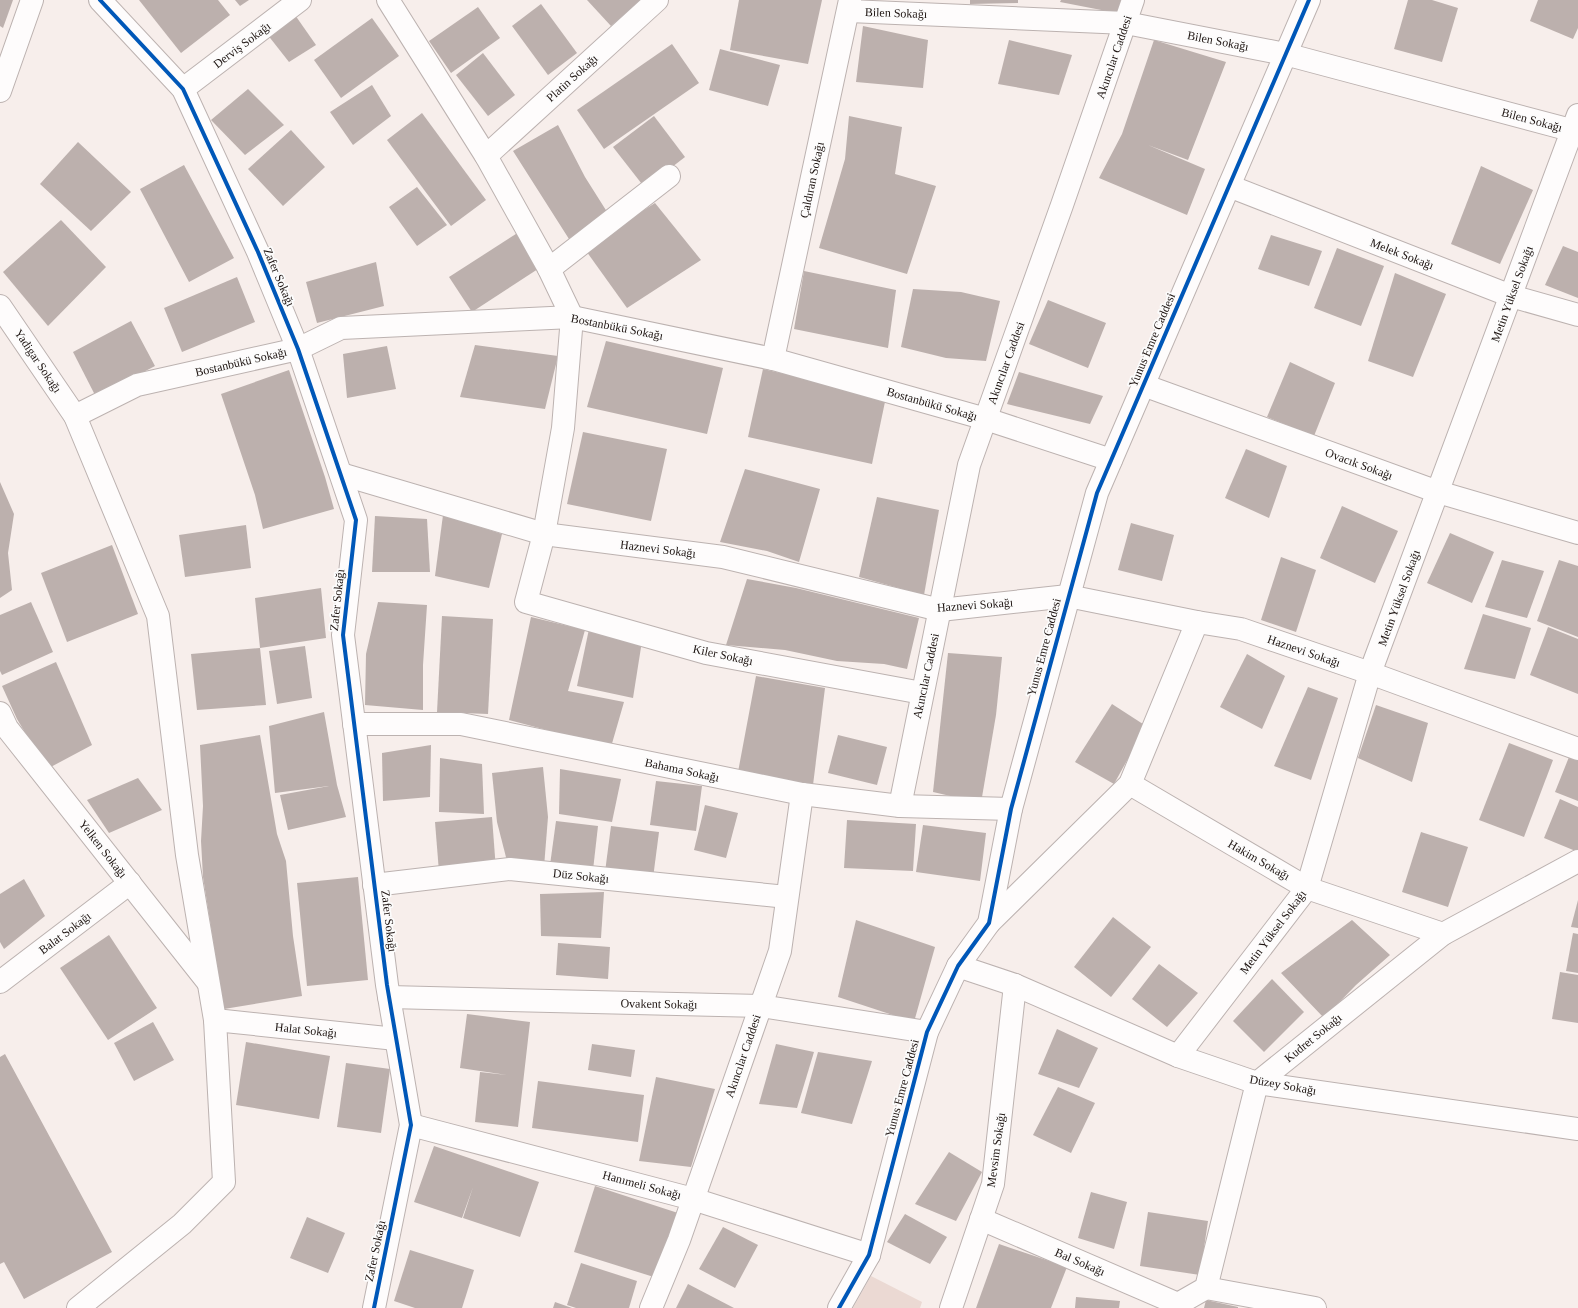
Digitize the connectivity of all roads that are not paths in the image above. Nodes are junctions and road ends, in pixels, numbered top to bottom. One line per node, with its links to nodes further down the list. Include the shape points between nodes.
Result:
1 (32, 0): 12 (street)
2 (100, 0): 11 (street, Zafer Sokağı)
3 (300, 0): 11 (street, Derviş Sokağı)
4 (388, 0): 14 (street)
5 (657, 0): 14 (street, Platin Sokağı)
6 (1134, 0): 9 (street, Akıncılar Caddesi)
7 (1309, 0): 10 (street, Yunus Emre Caddesi)
8 (850, 5): 9 (street, Bilen Sokağı); 23 (street, Çaldıran Sokağı)
9 (1126, 23): 10 (street, Bilen Sokağı); 26 (street, Akıncılar Caddesi)
10 (1286, 54): 13 (street, Bilen Sokağı); 16 (street, Yunus Emre Caddesi)
11 (183, 89): 22 (street, Zafer Sokağı, via 258,252)
12 (0, 91)
13 (1576, 126): 18 (street, Metin Yüksel Sokağı)
14 (486, 156): 17 (street)
15 (669, 176): 17 (street)
16 (1229, 186): 18 (street, Melek Sokağı); 24 (street, Yunus Emre Caddesi)
17 (549, 269): 21 (street)
18 (1511, 296): 20 (street, Melek Sokağı); 29 (street, Metin Yüksel Sokağı)
19 (0, 306): 25 (street, Yadigar Sokağı)
20 (1578, 315)
21 (572, 317): 22 (street, Bostanbükü Sokağı, via 341,328); 23 (street, Bostanbükü Sokağı); 31 (street, via 563,428)
22 (298, 349): 25 (street, Bostanbükü Sokağı, via 137,385); 28 (street, Zafer Sokağı)
23 (773, 359): 26 (street, Bostanbükü Sokağı)
24 (1143, 385): 27 (street, Yunus Emre Caddesi); 29 (street, Ovacık Sokağı)
25 (75, 416): 53 (street, Yadigar Sokağı, via 158,616 187,855)
26 (986, 419): 27 (street, Bostanbükü Sokağı); 33 (street, Akıncılar Caddesi, via 969,465)
27 (1111, 460): 32 (street, Yunus Emre Caddesi, via 1097,493)
28 (341, 474): 31 (street, Haznevi Sokağı); 38 (street, Zafer Sokağı, via 356,520 343,634)
29 (1438, 492): 30 (street, Ovacık Sokağı); 35 (street, Metin Yüksel Sokağı)
30 (1578, 533)
31 (544, 534): 33 (street, Haznevi Sokağı, via 722,557); 36 (street, Kiler Sokağı, via 526,602 706,653)
32 (1068, 596): 33 (street, Haznevi Sokağı); 34 (street, Haznevi Sokağı); 43 (street, Yunus Emre Caddesi)
33 (940, 610): 36 (street, Akıncılar Caddesi)
34 (1197, 622): 35 (street, Haznevi Sokağı, via 1241,629); 40 (street)
35 (1370, 673): 39 (street, Haznevi Sokağı); 47 (street, Metin Yüksel Sokağı)
36 (922, 693): 42 (street, Akıncılar Caddesi)
37 (0, 713): 45 (street, Yelken Sokağı, via 7,728)
38 (354, 724): 41 (street, Bahama Sokağı, via 461,724); 46 (street, Zafer Sokağı)
39 (1578, 749)
40 (1130, 784): 47 (street, Hakim Sokağı); 49 (street)
41 (802, 794): 42 (street, Bahama Sokağı); 48 (street, Akıncılar Caddesi)
42 (900, 806): 43 (street, Bahama Sokağı)
43 (1011, 808): 49 (street, Yunus Emre Caddesi)
44 (1578, 861): 50 (street, Kudret Sokağı)
45 (130, 883): 52 (street, Balat Sokağı); 53 (street, Yelken Sokağı)
46 (374, 885): 48 (street, Düz Sokağı, via 510,868); 55 (street, Zafer Sokağı)
47 (1307, 888): 50 (street, Hakim Sokağı); 60 (street, Metin Yüksel Sokağı)
48 (787, 897): 56 (street, Akıncılar Caddesi, via 780,951)
49 (988, 923): 51 (street, Yunus Emre Caddesi)
50 (1443, 934): 61 (street, Kudret Sokağı)
51 (958, 966): 54 (street, Düzey Sokağı); 58 (street, Yunus Emre Caddesi)
52 (0, 982)
53 (209, 983): 57 (street, Yadigar Sokağı)
54 (1015, 985): 60 (street, Düzey Sokağı); 65 (street, Mevsim Sokağı, via 993,1184)
55 (389, 997): 56 (street, Ovakent Sokağı); 59 (street, Zafer Sokağı)
56 (761, 1006): 58 (street, Ovakent Sokağı); 64 (street, Akıncılar Caddesi)
57 (216, 1020): 59 (street, Halat Sokağı); 69 (street, Yadigar Sokağı, via 224,1182 182,1224)
58 (927, 1032): 66 (street, Yunus Emre Caddesi)
59 (396, 1039): 62 (street, Zafer Sokağı)
60 (1178, 1056): 61 (street, Düzey Sokağı)
61 (1257, 1083): 63 (street, Düzey Sokağı); 67 (street)
62 (411, 1125): 64 (street, Hanımeli Sokağı); 70 (street, Zafer Sokağı)
63 (1578, 1129)
64 (693, 1199): 66 (street, Hanımeli Sokağı); 71 (street, Akıncılar Caddesi)
65 (981, 1219): 68 (street, Bal Sokağı); 73 (street, Mevsim Sokağı)
66 (869, 1255): 72 (street, Yunus Emre Caddesi)
67 (1206, 1288): 68 (street); 74 (street)
68 (1177, 1306)
69 (78, 1308)
70 (374, 1308)
71 (651, 1308)
72 (839, 1308)
73 (951, 1308)
74 (1315, 1308)

